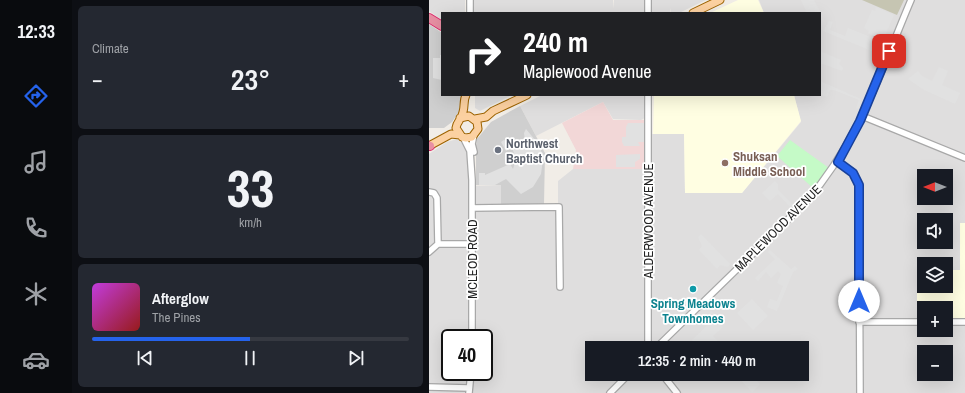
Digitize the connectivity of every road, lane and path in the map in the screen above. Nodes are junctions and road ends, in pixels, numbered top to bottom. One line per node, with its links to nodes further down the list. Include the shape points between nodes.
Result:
1 (469, 0): 5 (street)
2 (648, 0): 6 (street)
3 (720, 0): 7 (main road)
4 (911, 0): 15 (street, MAPLEWOOD AVENUE)
5 (470, 12)
6 (648, 12)
7 (695, 12)
8 (429, 18): 9 (highway)
9 (441, 25)
10 (465, 96): 17 (main road, via 463,114)
11 (466, 96): 16 (main road, via 468,110)
12 (525, 96): 14 (main road)
13 (648, 96): 35 (street, ALDERWOOD AVENUE)
14 (501, 108): 16 (main road, via 482,118); 18 (main road)
15 (863, 116): 21 (street); 22 (street, MAPLEWOOD AVENUE)
16 (473, 118): 17 (main road, via 467,116); 18 (main road)
17 (459, 121): 19 (main road, via 457,130); 20 (main road)
18 (476, 132): 19 (main road, via 470,138); 23 (street, MCLEOD ROAD, via 472,144)
19 (461, 136): 20 (main road, via 451,134); 23 (street, MCLEOD ROAD, via 470,151)
20 (429, 145)
21 (965, 158)
22 (838, 162): 30 (street, via 853,173 859,185); 36 (street, MAPLEWOOD AVENUE, via 806,202)
23 (472, 180): 25 (street, MCLEOD ROAD)
24 (429, 192): 26 (street, via 434,193 437,198)
25 (472, 208): 27 (street, MCLEOD ROAD); 29 (street, via 559,207)
26 (437, 244): 27 (street); 28 (street)
27 (472, 244): 34 (street, MCLEOD ROAD)
28 (429, 252)
29 (560, 286)
30 (859, 322): 31 (street); 43 (street)
31 (917, 322)
32 (953, 322): 33 (street)
33 (965, 322)
34 (472, 329)
35 (648, 341)
36 (663, 341)
37 (622, 381): 41 (street)
38 (668, 381): 42 (street)
39 (429, 387): 40 (street)
40 (469, 390)
41 (609, 393)
42 (677, 393)
43 (860, 393)

